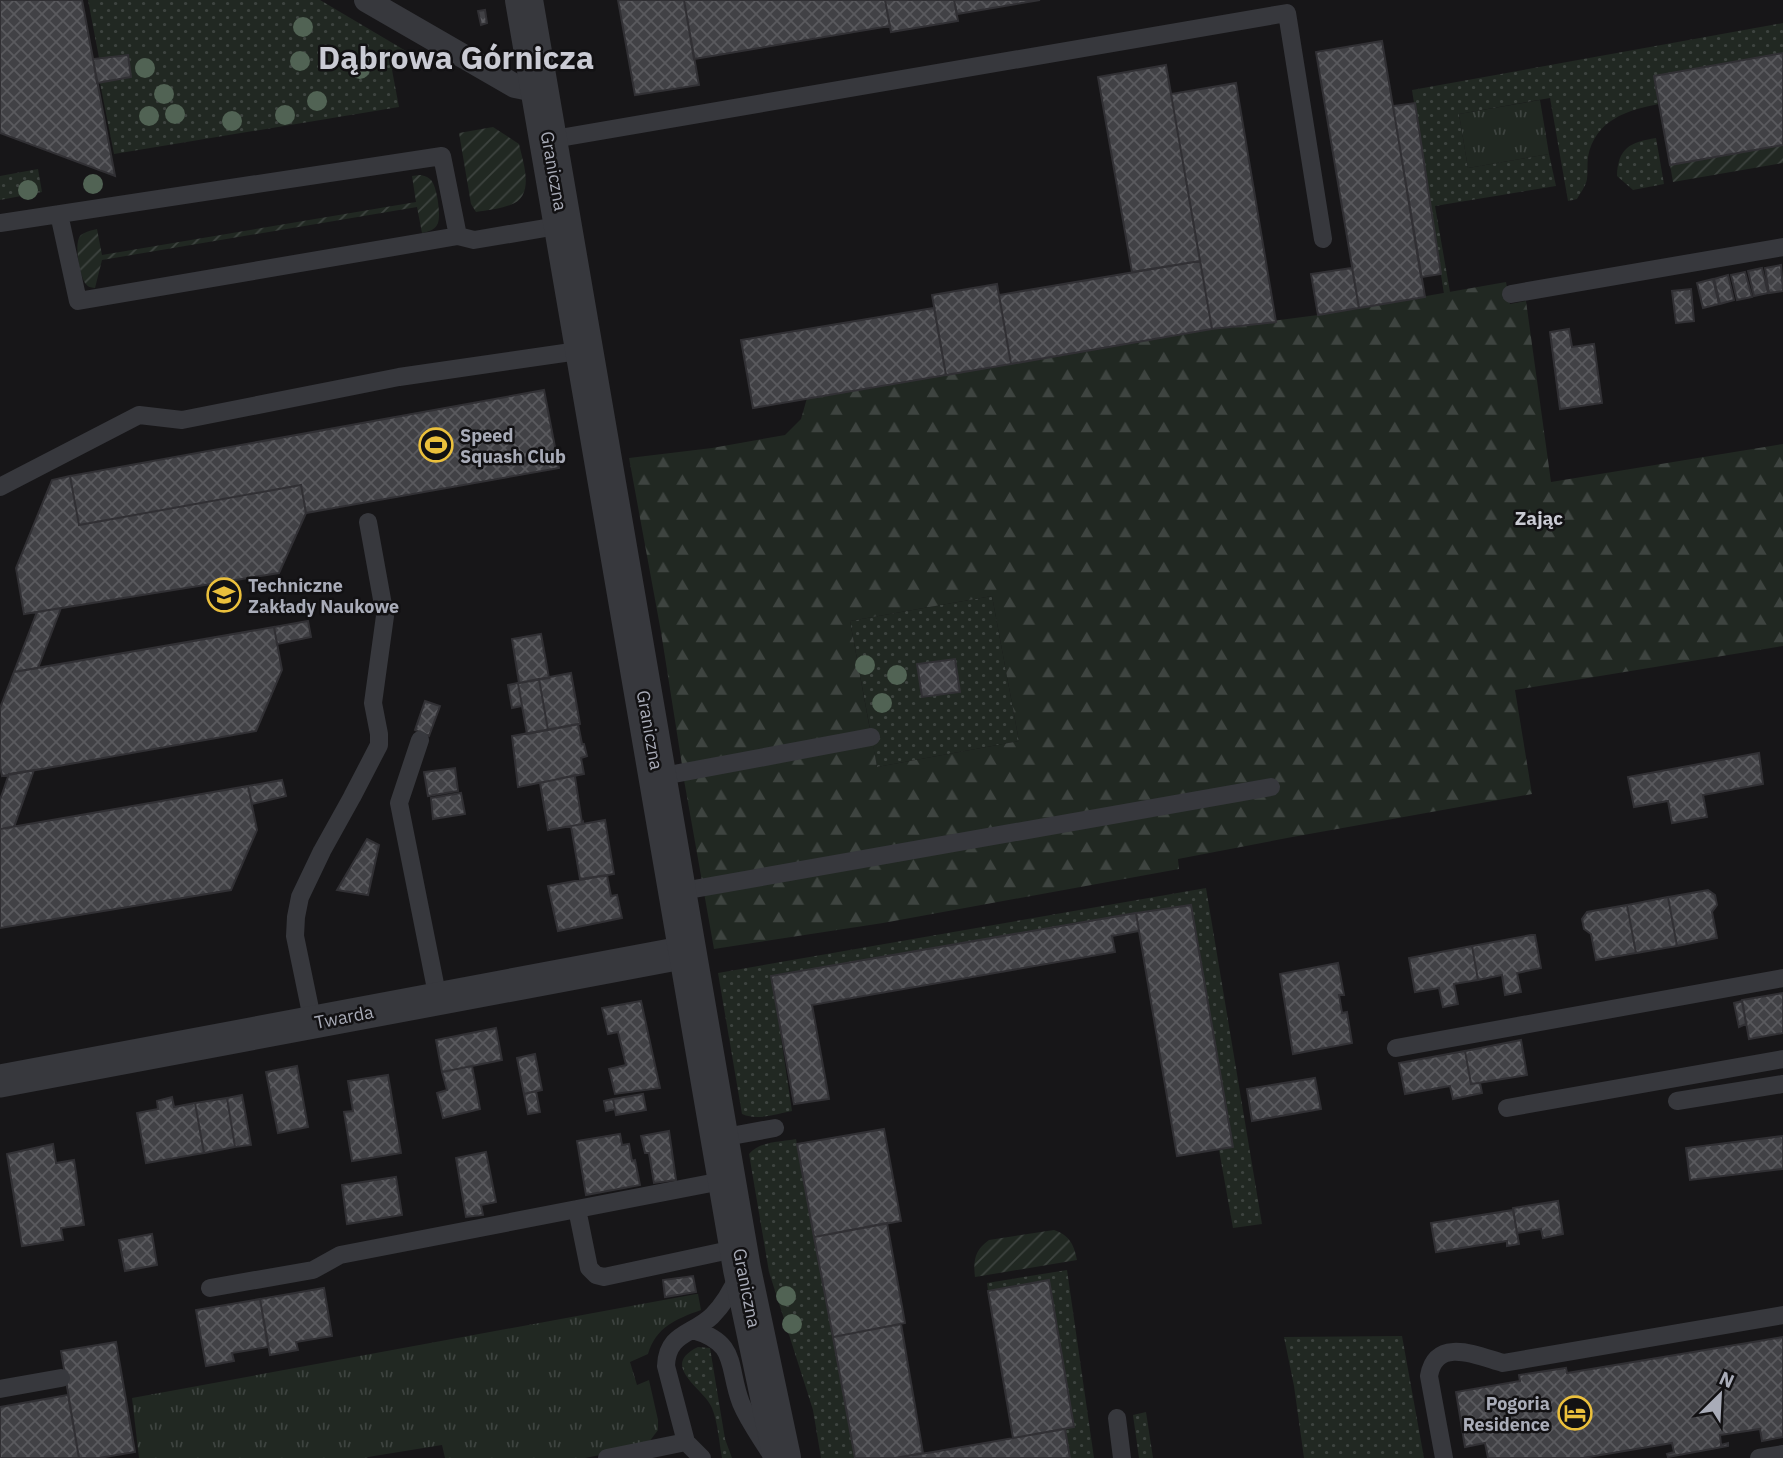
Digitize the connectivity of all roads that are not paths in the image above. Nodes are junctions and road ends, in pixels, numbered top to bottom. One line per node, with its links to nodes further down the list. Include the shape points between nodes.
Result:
1 (366, 0): 3 (street, via 515,86)
2 (524, 0): 3 (street, Graniczna)
3 (540, 91): 4 (street, Graniczna)
4 (548, 140): 7 (street, Graniczna); 9 (lane, via 1287,13)
5 (59, 214): 6 (lane); 8 (lane, via 442,156); 8 (lane, via 78,301)
6 (0, 223)
7 (563, 225): 8 (lane, via 474,240); 12 (street, Graniczna)
8 (458, 236)
9 (1323, 239)
10 (1783, 247): 11 (lane)
11 (1511, 294)
12 (585, 349): 13 (lane, via 399,377 182,420 139,415); 17 (street, Graniczna)
13 (0, 487)
14 (368, 522): 23 (lane, via 385,617 373,703 379,745 300,897 295,936)
15 (871, 737): 17 (lane)
16 (420, 740): 22 (lane, via 399,803)
17 (658, 777): 19 (street, Graniczna)
18 (1270, 787): 19 (lane)
19 (677, 892): 20 (street, Graniczna)
20 (687, 952): 22 (street, Twarda); 31 (street, Graniczna)
21 (1783, 978): 24 (lane)
22 (438, 999): 23 (street, Twarda)
23 (313, 1023): 26 (street, Twarda)
24 (1396, 1048)
25 (1783, 1059): 29 (lane)
26 (0, 1081)
27 (1783, 1084): 28 (lane)
28 (1677, 1101)
29 (1507, 1108)
30 (775, 1128): 31 (lane)
31 (720, 1138): 32 (street, Graniczna)
32 (727, 1180): 33 (lane); 34 (street, Graniczna)
33 (577, 1209): 34 (lane, via 589,1268 596,1275); 35 (lane, via 340,1255 313,1270)
34 (741, 1258): 37 (lane, via 733,1289); 46 (street, Graniczna)
35 (210, 1288)
36 (1783, 1315): 48 (lane, via 1503,1363 1459,1351 1441,1354 1429,1376)
37 (693, 1330): 41 (lane, via 676,1339 666,1366); 45 (lane, via 724,1347 740,1400)
38 (61, 1378): 39 (lane)
39 (0, 1389)
40 (1117, 1418): 47 (lane)
41 (686, 1442): 43 (lane); 44 (lane)
42 (1783, 1454): 49 (lane)
43 (607, 1458)
44 (702, 1458)
45 (774, 1458)
46 (782, 1458)
47 (1122, 1458)
48 (1444, 1458)
49 (1759, 1458)

